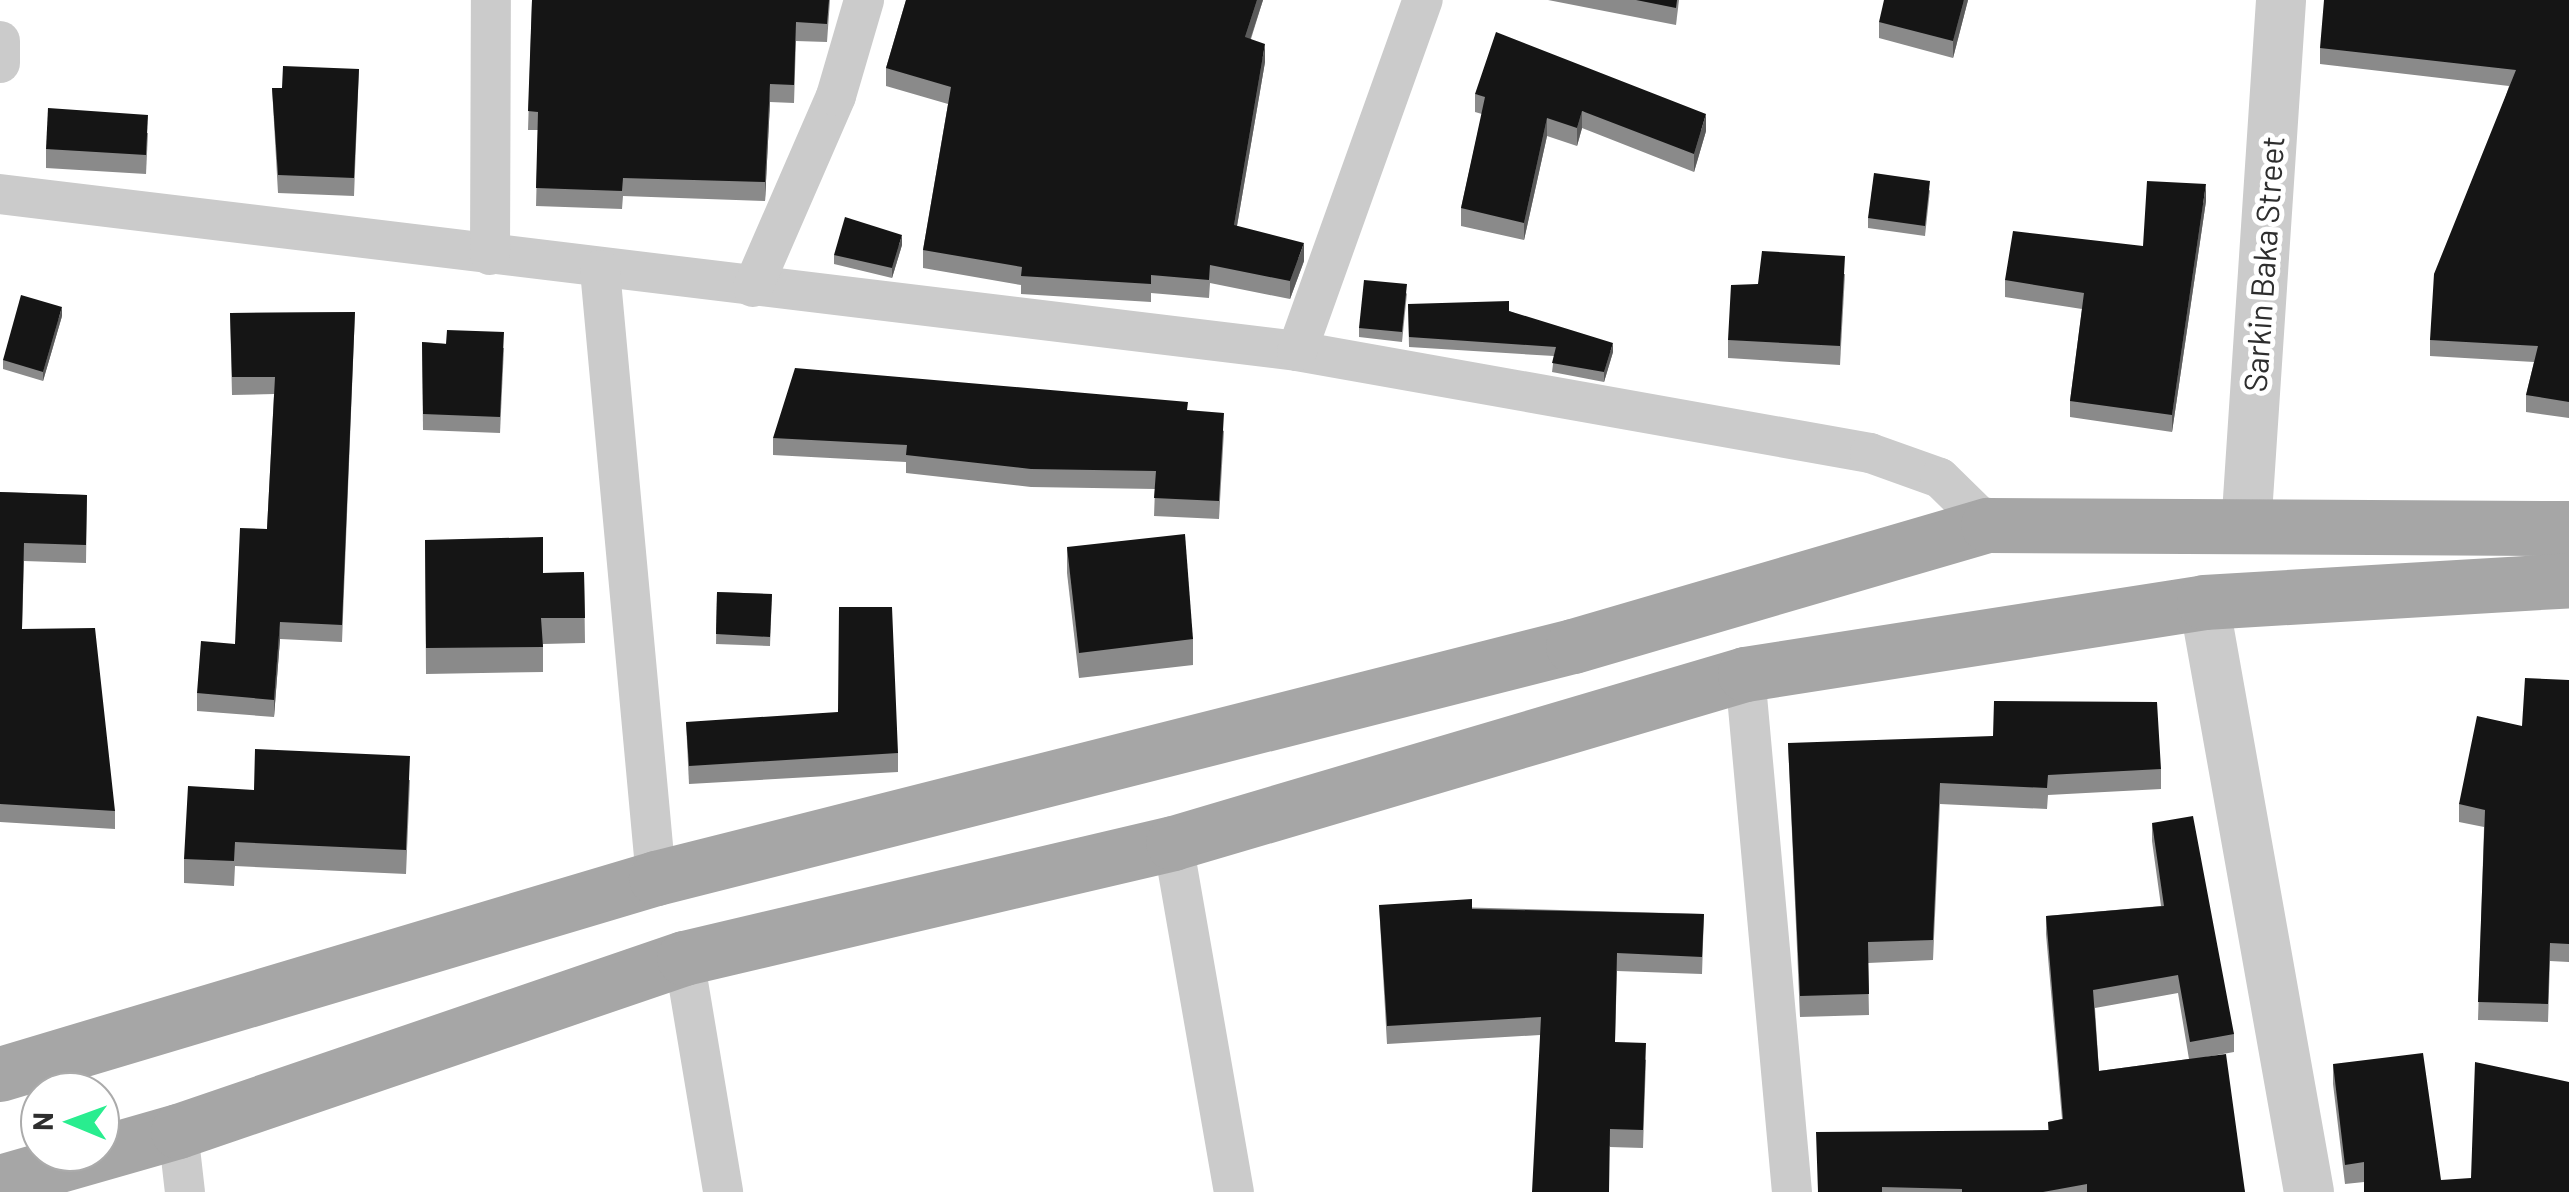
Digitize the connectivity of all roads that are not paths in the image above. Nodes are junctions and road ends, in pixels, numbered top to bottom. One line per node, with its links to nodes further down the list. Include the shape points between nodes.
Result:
1 (491, 0): 8 (street)
2 (864, 0): 10 (street, via 836,96)
3 (1423, 0): 11 (street)
4 (2280, 0): 14 (street, Sarkin Baka Street)
5 (0, 41): 6 (street)
6 (0, 63)
7 (0, 194): 8 (street)
8 (490, 255): 9 (street)
9 (600, 270): 10 (street); 19 (street)
10 (753, 287): 11 (street)
11 (1297, 351): 12 (street, via 1870,453 1940,478)
12 (1988, 525): 14 (main road); 19 (main road, via 1573,646)
13 (2569, 528): 14 (main road)
14 (2246, 529)
15 (2569, 580): 16 (main road)
16 (2204, 602): 17 (main road); 28 (street)
17 (1745, 674): 18 (main road); 27 (street)
18 (1173, 843): 20 (main road); 26 (street)
19 (656, 878): 20 (main road); 21 (main road)
20 (684, 958): 22 (main road); 25 (street)
21 (0, 1074)
22 (178, 1131): 23 (main road); 24 (street)
23 (0, 1182)
24 (186, 1192)
25 (723, 1192)
26 (1234, 1192)
27 (1792, 1192)
28 (2309, 1192)

